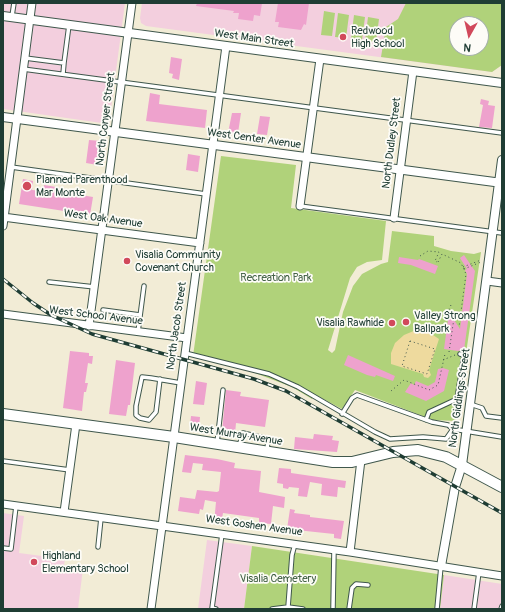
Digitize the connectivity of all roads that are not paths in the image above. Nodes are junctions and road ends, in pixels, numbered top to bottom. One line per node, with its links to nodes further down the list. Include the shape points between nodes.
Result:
1 (14, 3): 5 (lane)
2 (32, 3): 6 (street)
3 (132, 3): 8 (street, North Conyer Street)
4 (3, 16): 5 (street, West Main Street)
5 (12, 18): 6 (street, West Main Street)
6 (30, 20): 7 (street, West Main Street); 10 (street)
7 (70, 25): 8 (street, West Main Street); 12 (lane)
8 (128, 33): 9 (street, West Main Street); 16 (street, North Conyer Street)
9 (226, 46): 11 (street, West Main Street); 18 (street, North Jacob Street)
10 (25, 58): 12 (lane); 13 (street)
11 (320, 59): 14 (street, West Main Street); 19 (street)
12 (64, 63): 15 (lane)
13 (23, 69): 15 (lane); 21 (street)
14 (413, 71): 17 (street, West Main Street); 22 (street, North Dudley Street)
15 (63, 74): 16 (lane)
16 (121, 82): 18 (lane); 23 (street, North Conyer Street)
17 (502, 84)
18 (219, 95): 19 (lane); 25 (street, North Jacob Street)
19 (313, 108): 22 (lane); 26 (street)
20 (3, 117): 21 (street, West Center Avenue)
21 (17, 119): 23 (street, West Center Avenue); 28 (street)
22 (407, 120): 24 (lane); 29 (street, North Dudley Street)
23 (115, 132): 25 (street, West Center Avenue); 30 (street, North Conyer Street)
24 (502, 133)
25 (213, 144): 26 (street, West Center Avenue); 32 (street, North Jacob Street)
26 (307, 157): 29 (street, West Center Avenue); 33 (street)
27 (502, 160): 31 (street, North Giddings Street)
28 (10, 167): 30 (lane); 34 (street)
29 (400, 169): 31 (street, West Center Avenue); 35 (street, North Dudley Street)
30 (109, 181): 32 (lane); 37 (street, North Conyer Street)
31 (500, 183): 38 (street, North Giddings Street)
32 (206, 194): 39 (street, North Jacob Street)
33 (300, 206): 35 (lane)
34 (4, 217): 36 (street); 37 (street, West Oak Avenue)
35 (394, 218): 38 (lane)
36 (3, 226)
37 (102, 230): 39 (street, West Oak Avenue); 44 (street, North Conyer Street)
38 (498, 232): 40 (street, North Giddings Street)
39 (200, 243): 50 (street, North Jacob Street)
40 (487, 281): 42 (street); 56 (street, North Giddings Street)
41 (49, 282): 44 (lane)
42 (502, 283)
43 (144, 286): 47 (lane)
44 (95, 287): 48 (street, North Conyer Street)
45 (104, 310): 47 (lane)
46 (3, 314): 48 (street, West School Avenue)
47 (140, 315): 49 (lane)
48 (89, 326): 49 (street, West School Avenue)
49 (138, 332): 50 (street, West School Avenue)
50 (187, 338): 51 (street, North Jacob Street)
51 (185, 353): 54 (street, North Jacob Street); 58 (lane, via 270,374 298,387)
52 (460, 354): 60 (lane, via 464,355 457,399 429,412)
53 (160, 379): 53 (lane, via 142,377 136,406 136,415 140,418 149,420 156,412); 54 (lane)
54 (181, 383): 64 (street, North Jacob Street)
55 (223, 390): 66 (lane)
56 (470, 404): 59 (lane, via 482,408 486,416); 63 (street, North Giddings Street)
57 (3, 414): 61 (main road, West Murray Avenue)
58 (342, 414): 60 (lane, via 352,398 358,396); 62 (lane, via 390,439 423,437 446,440)
59 (502, 418)
60 (426, 420): 62 (lane, via 448,425)
61 (76, 424): 64 (main road, West Murray Avenue); 72 (street)
62 (453, 429): 63 (lane)
63 (466, 432): 65 (lane); 71 (street, North Giddings Street)
64 (174, 437): 66 (main road, West Murray Avenue); 78 (street, North Jacob Street)
65 (502, 437)
66 (216, 444): 67 (main road, West Murray Avenue)
67 (239, 447): 68 (main road, West Murray Avenue); 68 (lane, via 243,433 268,438)
68 (267, 452): 69 (main road, West Murray Avenue, via 332,462)
69 (362, 460): 71 (main road, West Murray Avenue, via 393,452 418,450 436,453); 84 (street)
70 (3, 461): 72 (lane)
71 (462, 465): 73 (main road); 85 (street, North Giddings Street, via 455,487)
72 (70, 470): 76 (street)
73 (502, 487)
74 (3, 504): 75 (street, West Goshen Avenue)
75 (16, 506): 76 (street, West Goshen Avenue); 82 (lane, via 11,549)
76 (64, 512): 77 (street, West Goshen Avenue)
77 (101, 518): 78 (street, West Goshen Avenue); 81 (lane)
78 (162, 526): 79 (street, West Goshen Avenue); 91 (street, North Jacob Street)
79 (222, 534): 80 (street, West Goshen Avenue); 92 (lane, via 212,608)
80 (295, 544): 83 (street, West Goshen Avenue); 90 (lane)
81 (98, 547)
82 (3, 548)
83 (334, 550): 84 (street, West Goshen Avenue); 95 (lane)
84 (350, 552): 85 (street, West Goshen Avenue)
85 (441, 566): 86 (street, West Goshen Avenue); 97 (lane)
86 (479, 572): 87 (street, West Goshen Avenue); 98 (lane)
87 (502, 576)
88 (368, 585): 96 (lane, via 356,584 352,588)
89 (502, 606): 99 (lane)
90 (285, 608): 93 (lane); 94 (lane)
91 (151, 609)
92 (216, 609)
93 (272, 609)
94 (304, 609)
95 (333, 609)
96 (349, 609)
97 (437, 609)
98 (474, 609)
99 (501, 609)

